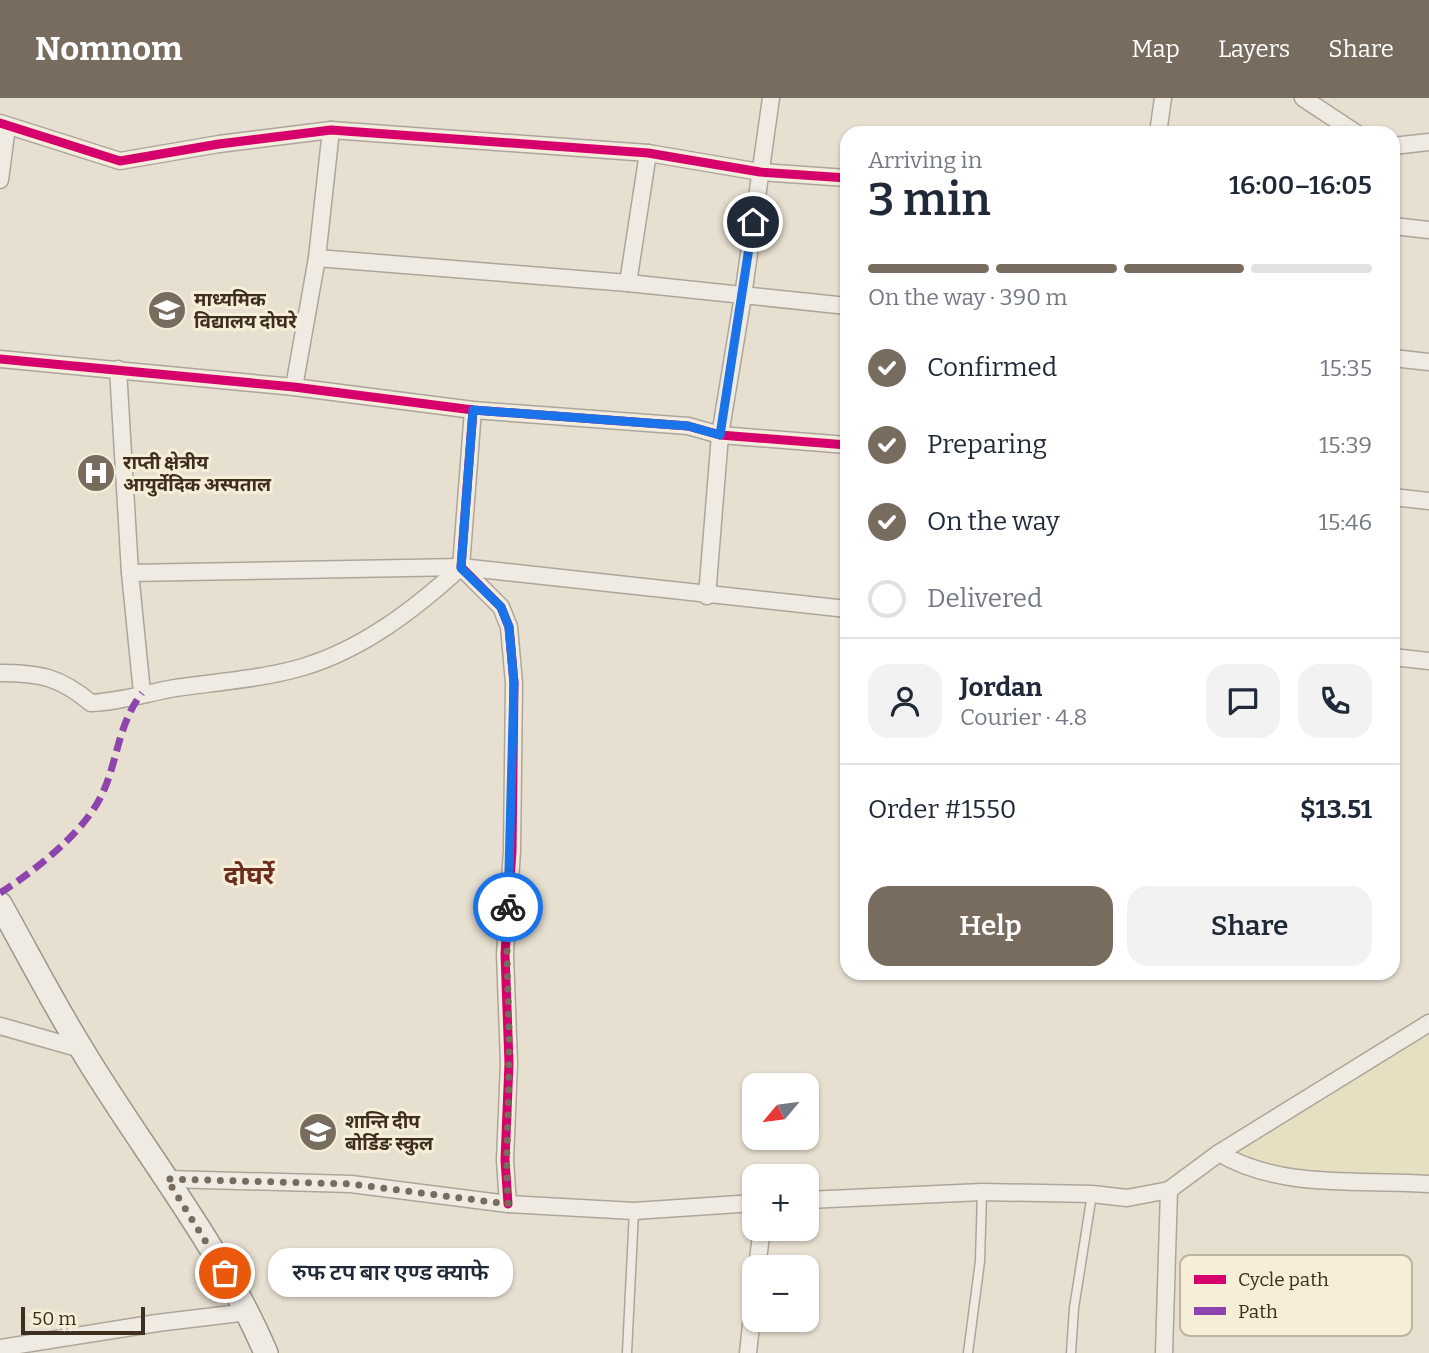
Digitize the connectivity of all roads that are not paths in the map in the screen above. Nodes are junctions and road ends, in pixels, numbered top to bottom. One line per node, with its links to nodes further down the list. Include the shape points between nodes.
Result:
1 (771, 98): 11 (street)
2 (1163, 98): 5 (street)
3 (1303, 98): 6 (street)
4 (3, 125): 7 (street, via 120,162); 13 (street)
5 (1159, 126)
6 (1345, 126)
7 (331, 130): 10 (street); 16 (street)
8 (1429, 142): 9 (street)
9 (1400, 144)
10 (648, 153): 11 (street); 17 (street)
11 (760, 172): 12 (street); 18 (street)
12 (840, 178)
13 (0, 180)
14 (1400, 227): 15 (street)
15 (1429, 230)
16 (317, 258): 17 (street); 24 (street)
17 (628, 282): 18 (street)
18 (743, 296): 19 (street); 26 (street)
19 (840, 305)
20 (0, 359): 23 (street)
21 (1400, 359): 22 (street)
22 (1429, 362)
23 (118, 369): 24 (street); 31 (street)
24 (294, 387): 25 (street)
25 (473, 410): 26 (street, via 688,426); 30 (street)
26 (720, 435): 27 (street); 32 (street)
27 (840, 444)
28 (1400, 498): 29 (street)
29 (1429, 501)
30 (461, 568): 31 (street); 32 (street); 37 (street, via 419,605 357,645 303,667); 49 (street, via 501,607 509,627 514,683 512,851 505,954)
31 (130, 573): 37 (street)
32 (707, 596): 33 (street)
33 (840, 608)
34 (1400, 658): 35 (street)
35 (1429, 661)
36 (0, 673): 37 (street, via 49,676 90,703)
37 (142, 693)
38 (0, 904): 41 (main road)
39 (1429, 1023): 42 (street)
40 (0, 1026): 41 (street)
41 (81, 1049): 43 (main road)
42 (1219, 1153): 44 (street, via 1273,1175); 45 (street)
43 (167, 1179): 49 (street, via 351,1184); 52 (main road)
44 (1429, 1184)
45 (1169, 1190): 47 (street, via 1127,1198); 60 (street)
46 (982, 1192): 47 (street); 48 (street); 58 (lane, via 980,1261)
47 (1092, 1194): 59 (lane)
48 (819, 1199)
49 (508, 1204): 51 (street)
50 (742, 1204): 51 (street)
51 (634, 1211): 56 (lane)
52 (248, 1312): 54 (street); 55 (main road)
53 (750, 1332): 57 (street)
54 (0, 1348)
55 (266, 1353)
56 (627, 1353)
57 (748, 1353)
58 (968, 1353)
59 (1070, 1353)
60 (1164, 1353)

